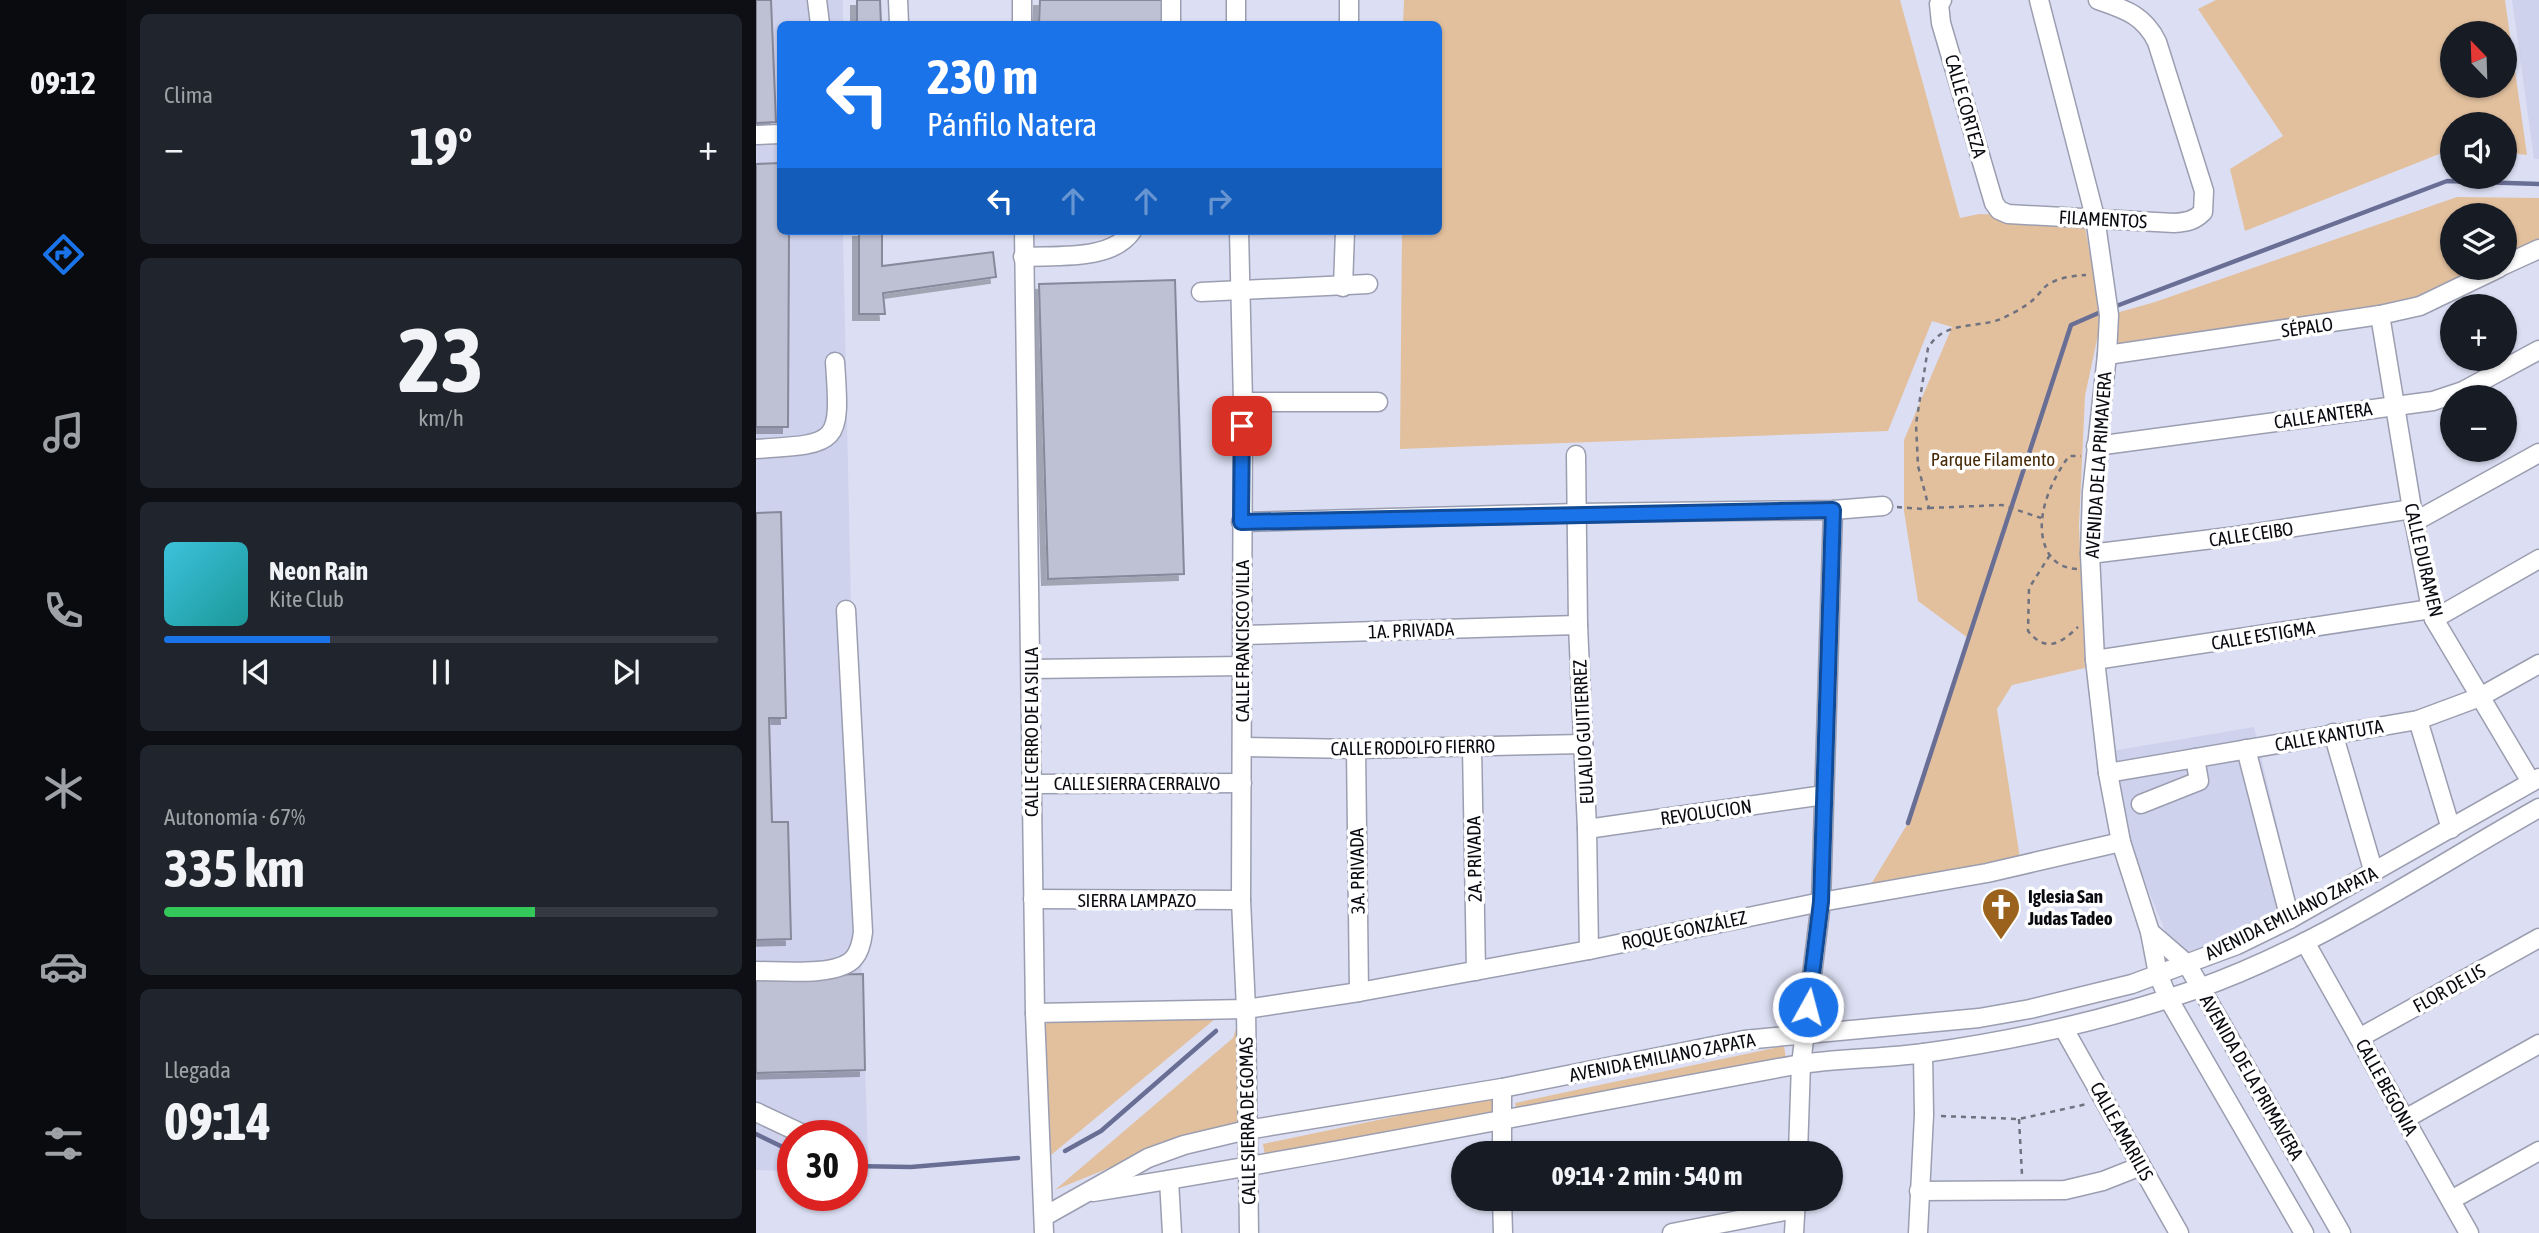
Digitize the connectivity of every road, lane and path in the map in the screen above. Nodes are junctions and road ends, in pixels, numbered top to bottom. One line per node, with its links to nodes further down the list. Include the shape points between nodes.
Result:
1 (817, 0): 10 (street)
2 (898, 0): 11 (street)
3 (1022, 0): 12 (street)
4 (1171, 0): 13 (street)
5 (1236, 0): 14 (street)
6 (1349, 0): 15 (street)
7 (1942, 0): 18 (street, CALLE CORTEZA, via 1941,23)
8 (2039, 0): 19 (street, AVENIDA DE LA PRIMAVERA)
9 (2098, 0): 19 (street, FILAMENTOS, via 2146,22 2157,42 2204,191 2203,212 2187,222)
10 (820, 21)
11 (899, 21)
12 (1022, 21)
13 (1171, 21)
14 (1236, 21)
15 (1349, 21)
16 (777, 134): 17 (street)
17 (756, 135)
18 (1999, 210): 19 (street, FILAMENTOS, via 2015,215)
19 (2095, 217): 27 (street, AVENIDA DE LA PRIMAVERA)
20 (1024, 235): 25 (street, CALLE CERRO DE LA SILLA)
21 (1129, 235): 25 (street, via 1102,252)
22 (1239, 235): 32 (street, CALLE FRANCISCO VILLA)
23 (1345, 235): 30 (street)
24 (2539, 249): 26 (street)
25 (1023, 257): 62 (street, CALLE CERRO DE LA SILLA)
26 (2517, 259)
27 (2104, 273): 35 (street, AVENIDA DE LA PRIMAVERA); 45 (path, via 2070,276 2048,284 2004,318 1952,328 1934,338 1928,348 1916,424 1918,466)
28 (2474, 280): 33 (street, SÉPALO, via 2420,306)
29 (1368, 284): 30 (street)
30 (1343, 287): 32 (street)
31 (1201, 292): 32 (street)
32 (1240, 292): 37 (street, CALLE FRANCISCO VILLA)
33 (2380, 315): 35 (street, SÉPALO); 39 (street, CALLE DURAMEN)
34 (2539, 350): 39 (street, CALLE ANTERA, via 2463,391 2433,401)
35 (2107, 355): 41 (street, AVENIDA DE LA PRIMAVERA)
36 (835, 362): 40 (street, via 837,425 828,438 812,445)
37 (1243, 402): 38 (street); 50 (street, CALLE FRANCISCO VILLA)
38 (1378, 402)
39 (2394, 405): 41 (street, CALLE ANTERA); 48 (street, CALLE DURAMEN)
40 (756, 449)
41 (2095, 451): 49 (path, via 2069,456); 53 (street, AVENIDA DE LA PRIMAVERA)
42 (2539, 453): 48 (street, CALLE CEIBO)
43 (1576, 455): 47 (street, EULALIO GUITIERREZ)
44 (1883, 506): 45 (path); 46 (street)
45 (1928, 508): 49 (path, via 2003,505)
46 (1833, 510): 47 (street); 76 (street)
47 (1577, 513): 50 (street); 57 (street, EULALIO GUITIERREZ)
48 (2413, 515): 53 (street, CALLE CEIBO, via 2237,536); 55 (street, CALLE DURAMEN)
49 (2041, 518): 51 (path, via 2041,536)
50 (1241, 522): 58 (street, CALLE FRANCISCO VILLA)
51 (2050, 555): 53 (path, via 2067,569); 56 (path, via 2029,588 2028,631 2037,642 2049,645)
52 (2539, 559): 55 (street, CALLE ESTIGMA)
53 (2090, 562): 56 (street, AVENIDA DE LA PRIMAVERA)
54 (845, 610): 92 (street, via 863,932 860,947 853,960 838,968)
55 (2433, 614): 59 (street, CALLE ESTIGMA); 63 (street, CALLE DURAMEN)
56 (2093, 619): 59 (street, AVENIDA DE LA PRIMAVERA)
57 (1578, 625): 58 (street, 1A. PRIVADA); 66 (street, EULALIO GUITIERREZ)
58 (1243, 635): 61 (street, CALLE FRANCISCO VILLA)
59 (2095, 660): 72 (street, AVENIDA DE LA PRIMAVERA)
60 (2539, 664): 63 (street, CALLE KANTUTA)
61 (1242, 666): 62 (street); 68 (street, CALLE FRANCISCO VILLA)
62 (1031, 669): 75 (street, CALLE CERRO DE LA SILLA)
63 (2480, 698): 64 (street, CALLE KANTUTA); 73 (street, CALLE DURAMEN)
64 (2418, 720): 65 (street, CALLE KANTUTA); 80 (street)
65 (2333, 733): 70 (street, CALLE KANTUTA); 82 (street)
66 (1583, 744): 67 (street, CALLE RODOLFO FIERRO); 79 (street, EULALIO GUITIERREZ)
67 (1472, 746): 69 (street, CALLE RODOLFO FIERRO); 93 (street, 2A. PRIVADA)
68 (1242, 747): 69 (street, CALLE RODOLFO FIERRO); 74 (street, CALLE FRANCISCO VILLA)
69 (1356, 749): 96 (street, 3A. PRIVADA)
70 (2246, 749): 71 (street, CALLE KANTUTA); 86 (street)
71 (2195, 758): 72 (street, CALLE KANTUTA); 77 (street, via 2199,781)
72 (2108, 773): 81 (street, AVENIDA DE LA PRIMAVERA)
73 (2535, 780): 80 (street, AVENIDA EMILIANO ZAPATA)
74 (1242, 783): 75 (street, CALLE SIERRA CERRALVO); 84 (street, CALLE FRANCISCO VILLA)
75 (1031, 784): 83 (street, CALLE CERRO DE LA SILLA)
76 (1824, 795): 79 (street, REVOLUCION); 85 (street)
77 (2141, 804)
78 (2539, 808): 89 (street, AVENIDA EMILIANO ZAPATA)
79 (1587, 829): 90 (street, EULALIO GUITIERREZ)
80 (2451, 829): 82 (street, AVENIDA EMILIANO ZAPATA)
81 (2120, 842): 85 (street, ROQUE GONZÁLEZ, via 1987,873); 87 (street, AVENIDA DE LA PRIMAVERA)
82 (2374, 873): 86 (street, AVENIDA EMILIANO ZAPATA)
83 (1033, 899): 84 (street, SIERRA LAMPAZO); 99 (street, CALLE CERRO DE LA SILLA)
84 (1241, 900): 98 (street, CALLE FRANCISCO VILLA)
85 (1821, 902): 90 (street, ROQUE GONZÁLEZ); 101 (street)
86 (2290, 919): 91 (street, AVENIDA EMILIANO ZAPATA)
87 (2150, 932): 91 (street, AVENIDA DE LA PRIMAVERA); 94 (street, AVENIDA DE LA PRIMAVERA)
88 (2539, 938): 102 (street, FLOR DE LIS)
89 (2305, 942): 95 (street, AVENIDA EMILIANO ZAPATA); 102 (street, CALLE BEGONIA)
90 (1588, 950): 93 (street, ROQUE GONZÁLEZ)
91 (2187, 964): 94 (street, AVENIDA EMILIANO ZAPATA); 95 (street, AVENIDA DE LA PRIMAVERA)
92 (756, 971)
93 (1476, 971): 96 (street, ROQUE GONZÁLEZ)
94 (2158, 974): 97 (street, AVENIDA DE LA PRIMAVERA); 101 (street, AVENIDA EMILIANO ZAPATA, via 1992,1016)
95 (2201, 988): 97 (street, AVENIDA EMILIANO ZAPATA); 137 (street, AVENIDA DE LA PRIMAVERA)
96 (1359, 992): 98 (street, ROQUE GONZÁLEZ)
97 (2168, 998): 100 (street, AVENIDA EMILIANO ZAPATA); 136 (street, AVENIDA DE LA PRIMAVERA)
98 (1246, 1009): 99 (street, ROQUE GONZÁLEZ); 114 (street, CALLE SIERRA DE GOMAS)
99 (1035, 1013): 128 (street, CALLE CERRO DE LA SILLA)
100 (2064, 1029): 104 (street, AVENIDA EMILIANO ZAPATA); 107 (street, CALLE AMARILIS)
101 (1805, 1034): 105 (street); 106 (street, AVENIDA EMILIANO ZAPATA, via 1744,1040)
102 (2360, 1038): 111 (street, CALLE BEGONIA)
103 (2539, 1044): 111 (street)
104 (1923, 1053): 105 (street, AVENIDA EMILIANO ZAPATA); 109 (street)
105 (1801, 1064): 113 (street, AVENIDA EMILIANO ZAPATA); 116 (street)
106 (1502, 1088): 113 (street); 114 (street, AVENIDA EMILIANO ZAPATA)
107 (2104, 1100): 110 (path); 119 (street, CALLE AMARILIS)
108 (756, 1112): 112 (street)
109 (1924, 1115): 110 (path); 122 (street)
110 (2019, 1119): 121 (path)
111 (2405, 1119): 124 (street, CALLE BEGONIA)
112 (777, 1122)
113 (1502, 1122): 115 (street); 118 (street, AVENIDA EMILIANO ZAPATA)
114 (1247, 1130): 118 (street, CALLE SIERRA DE GOMAS); 123 (street, AVENIDA EMILIANO ZAPATA, via 1148,1158)
115 (1502, 1141)
116 (1798, 1141)
117 (2539, 1151): 124 (street)
118 (1248, 1166): 120 (street, AVENIDA EMILIANO ZAPATA); 130 (street, CALLE SIERRA DE GOMAS)
119 (2141, 1166): 121 (street, via 2083,1187); 135 (street, CALLE AMARILIS)
120 (1169, 1180): 123 (street, AVENIDA EMILIANO ZAPATA); 129 (street)
121 (2023, 1190): 122 (street)
122 (1919, 1191): 134 (street)
123 (1084, 1194): 128 (street, AVENIDA EMILIANO ZAPATA)
124 (2451, 1200): 138 (street, CALLE BEGONIA)
125 (1502, 1211): 131 (street)
126 (1766, 1211): 132 (street)
127 (1796, 1211): 133 (street)
128 (1044, 1225)
129 (1172, 1233)
130 (1249, 1233)
131 (1503, 1233)
132 (1672, 1233)
133 (1794, 1233)
134 (1918, 1233)
135 (2179, 1233)
136 (2304, 1233)
137 (2341, 1233)
138 (2469, 1233)

